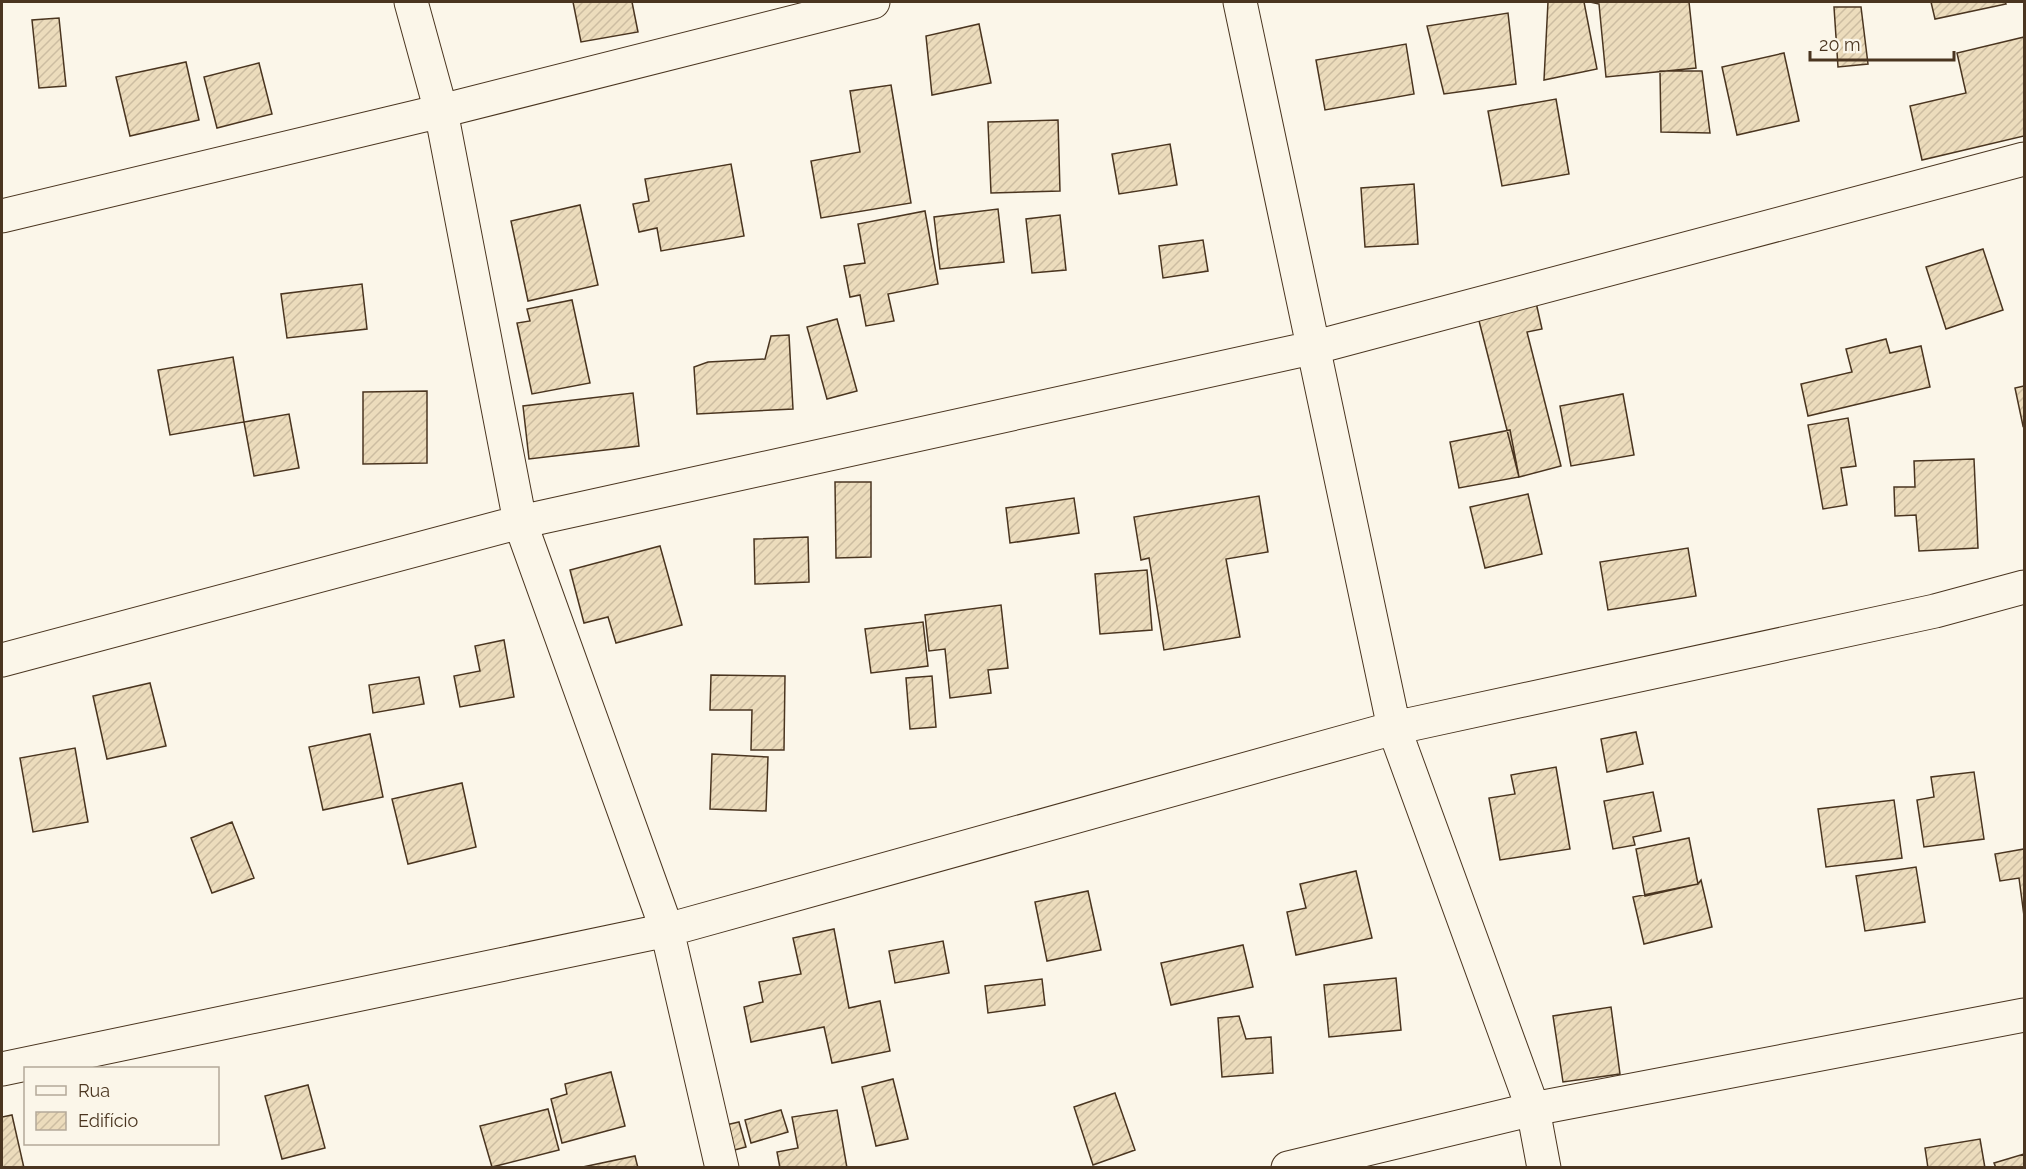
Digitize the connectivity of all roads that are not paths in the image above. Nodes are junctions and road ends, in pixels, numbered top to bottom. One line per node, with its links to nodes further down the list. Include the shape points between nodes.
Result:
1 (411, 2): 4 (street)
2 (873, 2): 4 (street)
3 (1240, 2): 7 (street)
4 (441, 111): 6 (street); 8 (street)
5 (2025, 159): 7 (street)
6 (2, 216)
7 (1316, 347): 8 (street); 11 (street)
8 (520, 522): 10 (street); 12 (street)
9 (2025, 587): 11 (street, via 1935,611)
10 (2, 660)
11 (1394, 728): 12 (street); 15 (street)
12 (667, 930): 14 (street); 16 (street)
13 (2025, 1015): 15 (street)
14 (2, 1069)
15 (1533, 1109): 17 (street); 18 (street)
16 (723, 1167)
17 (1288, 1167)
18 (1544, 1167)

